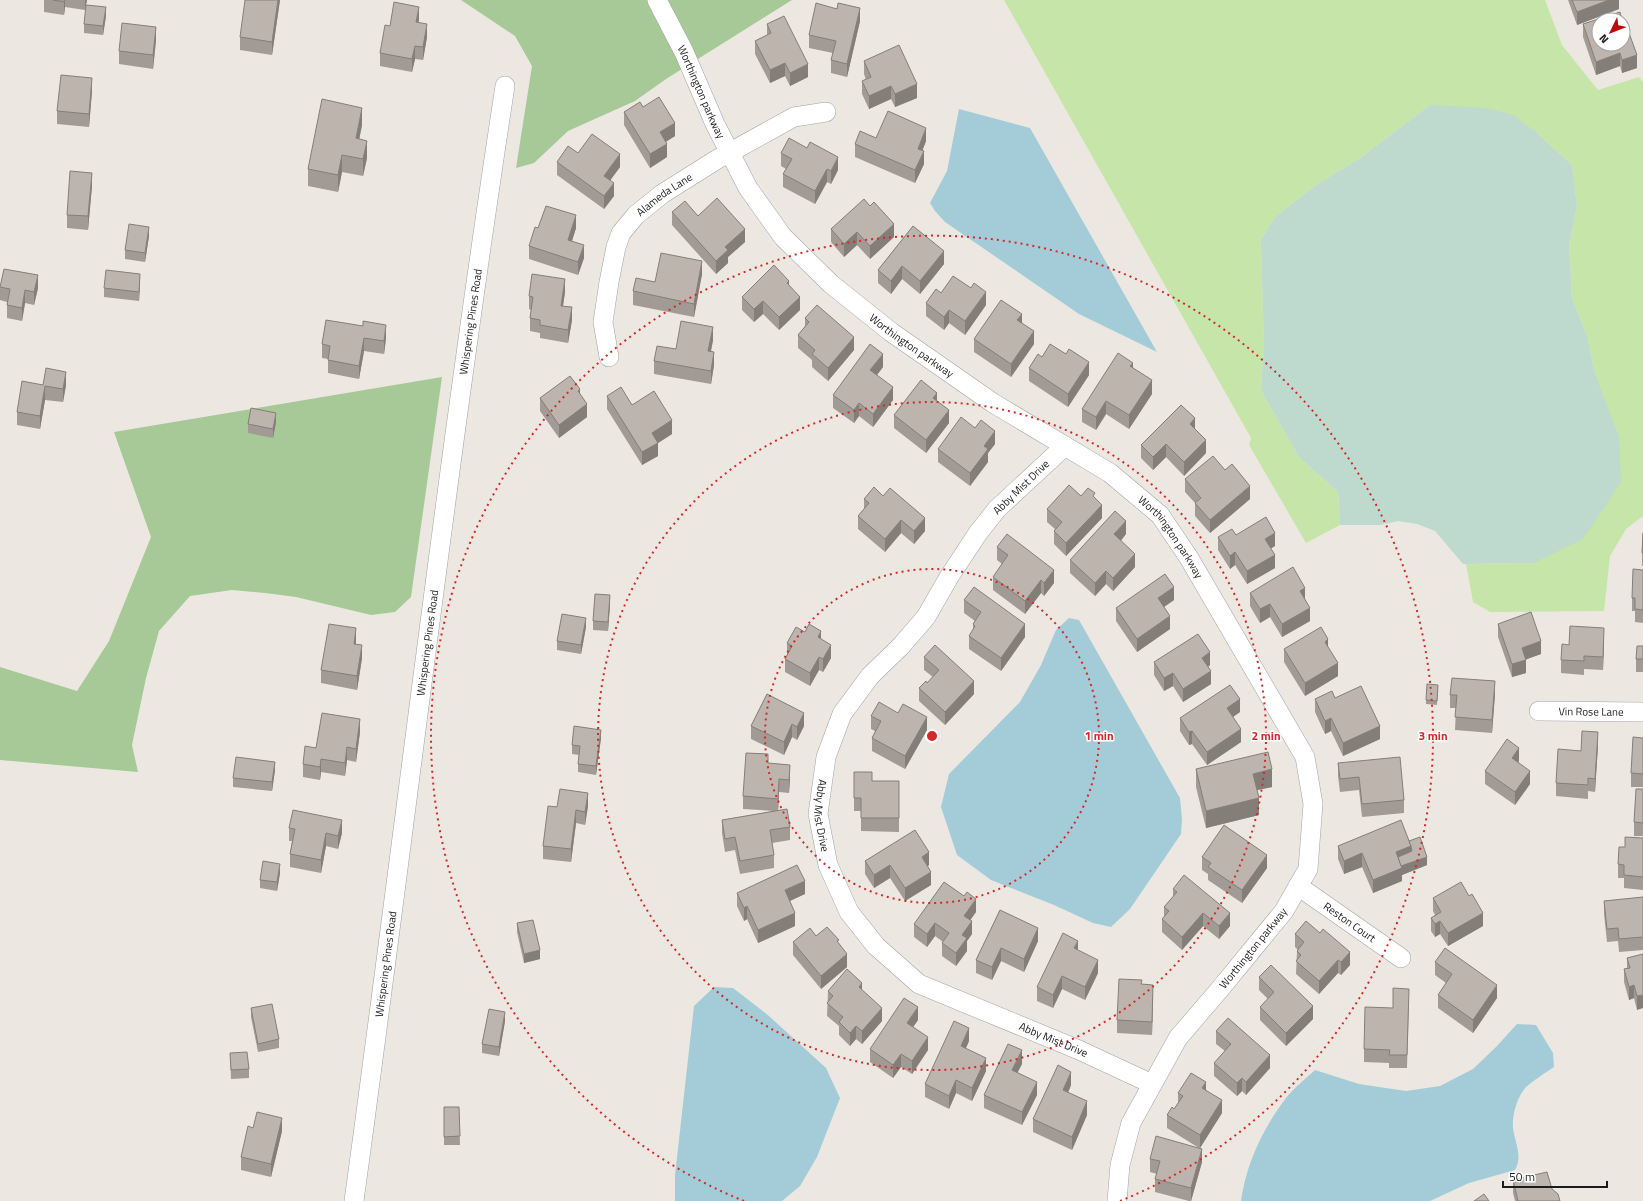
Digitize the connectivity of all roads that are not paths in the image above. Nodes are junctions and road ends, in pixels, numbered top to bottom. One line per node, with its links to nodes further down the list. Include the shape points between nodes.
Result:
1 (657, 0): 4 (street, Worthington parkway)
2 (505, 86): 12 (street, Whispering Pines Road, via 458,410)
3 (826, 112): 4 (street, Alameda Lane, via 794,117)
4 (730, 153): 5 (street, Alameda Lane, via 662,194 636,215 621,233 616,247 603,322); 6 (street, Worthington parkway, via 748,188 782,237 832,284 891,332 993,402)
5 (609, 357)
6 (1065, 446): 9 (street, Worthington parkway, via 1110,473 1160,515 1189,558 1305,757 1313,804 1308,869); 11 (street, Abby Mist Drive, via 997,509 953,570 926,617 870,676 842,714 826,757 818,814 828,864 850,912 876,946 919,984 1079,1050)
7 (1539, 711): 8 (street, Vin Rose Lane)
8 (1643, 712)
9 (1298, 886): 10 (street, Reston Court); 11 (street, Worthington parkway, via 1284,911 1178,1038)
10 (1401, 958)
11 (1152, 1084): 13 (street, Worthington parkway, via 1131,1123 1120,1165)
12 (354, 1201)
13 (1117, 1201)

